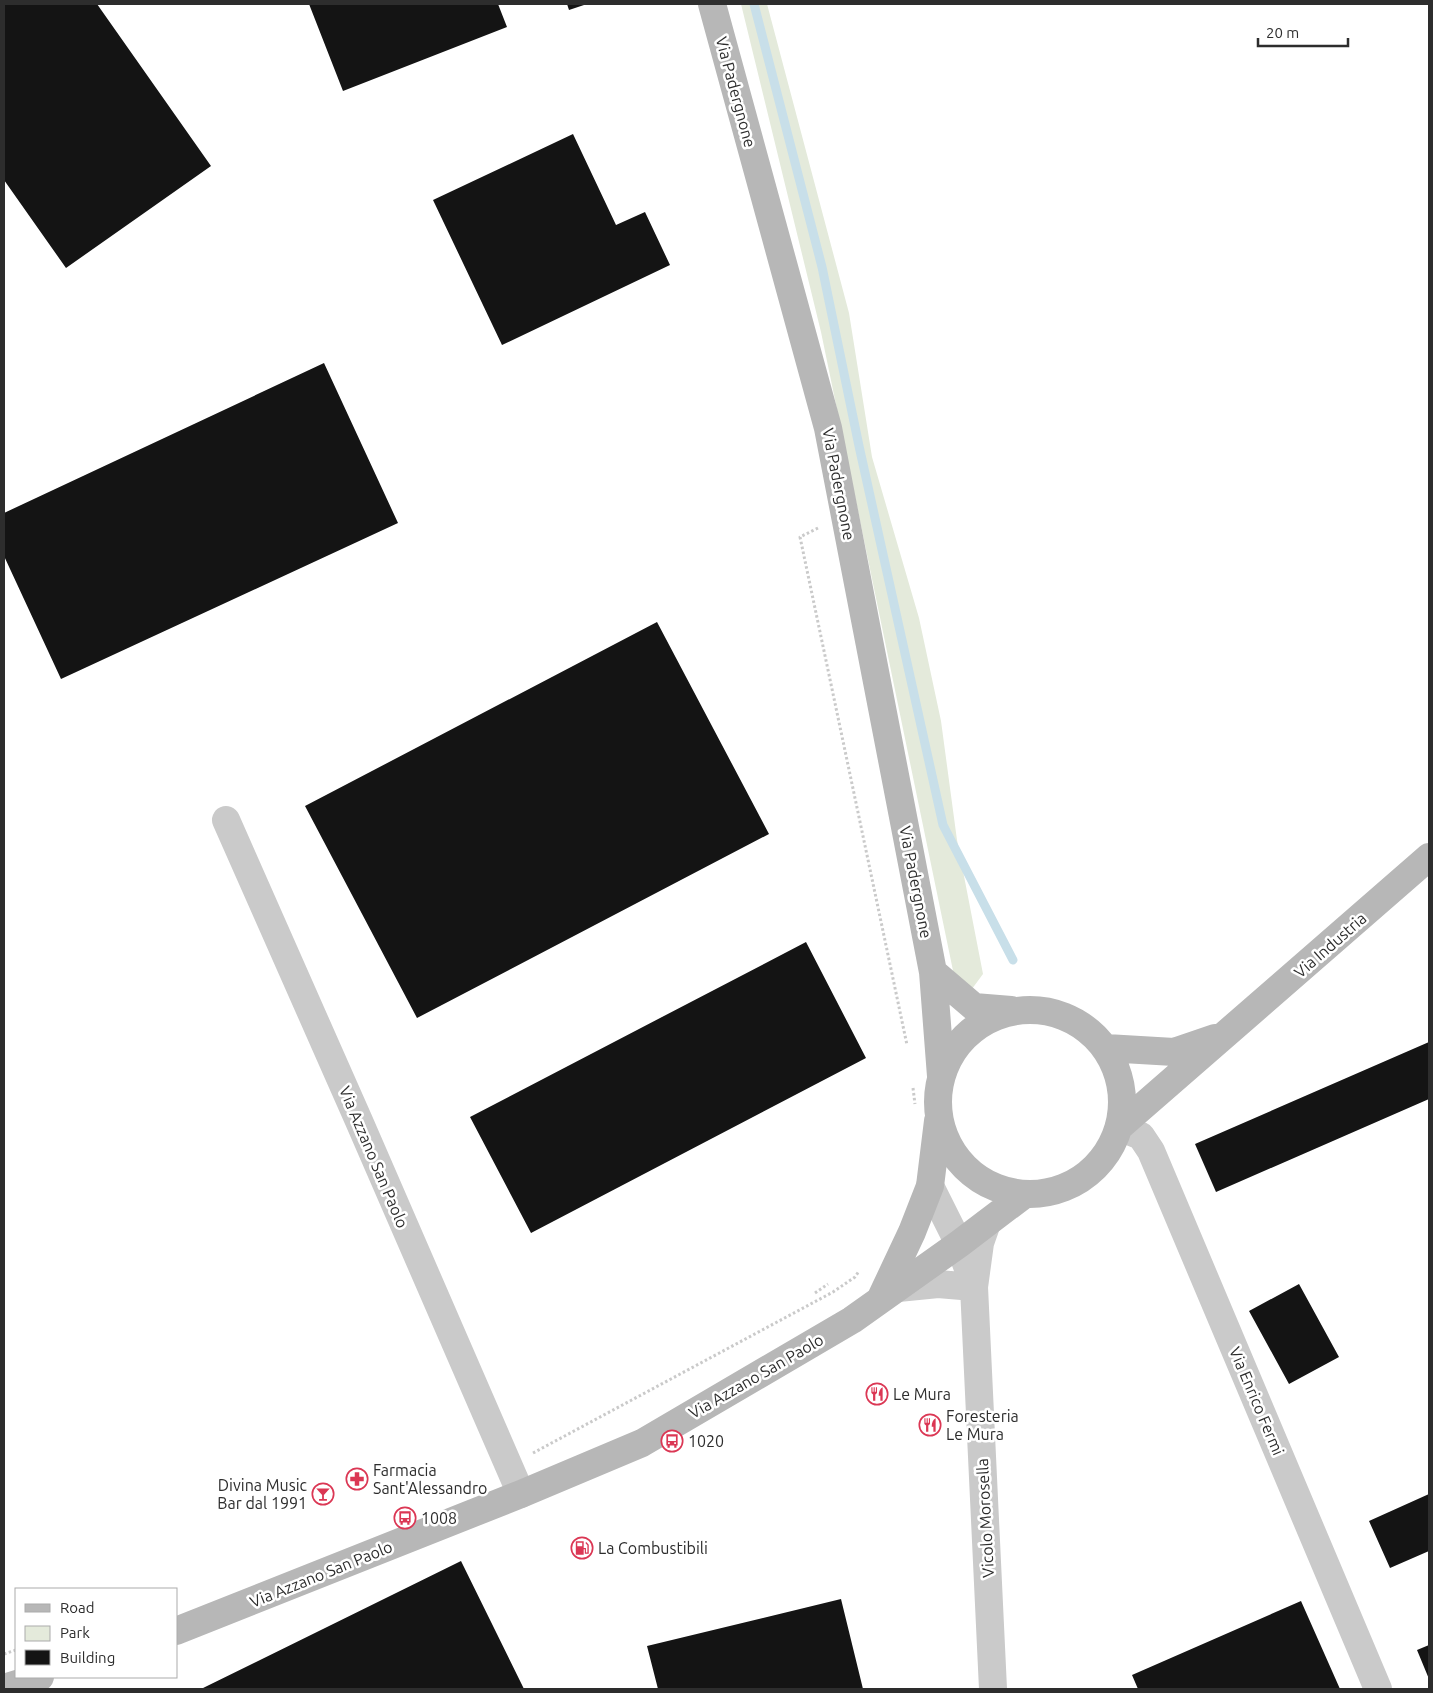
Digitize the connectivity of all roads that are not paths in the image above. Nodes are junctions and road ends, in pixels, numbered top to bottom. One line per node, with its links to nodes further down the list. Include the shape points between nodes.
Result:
1 (712, 4): 4 (street, Via Padergnone, via 828,428)
2 (226, 820): 17 (street, Via Azzano San Paolo)
3 (1429, 857): 6 (street, Via Industria)
4 (933, 972): 5 (street, via 974,1007); 8 (street, Via Padergnone)
5 (1015, 1011): 7 (street, via 1056,1013 1075,1021); 8 (street, via 977,1026 949,1057)
6 (1230, 1032): 7 (street, Via Industria, via 1174,1052); 10 (street, Via Industria)
7 (1106, 1048): 10 (street, via 1116,1066 1121,1086 1123,1107)
8 (941, 1076): 9 (street, via 938,1097)
9 (927, 1111): 11 (street, Via Azzano San Paolo); 12 (street, via 968,1171 1004,1190)
10 (1119, 1127): 12 (street, via 1111,1146 1084,1177 1046,1193); 22 (street, Via Enrico Fermi, via 1141,1136 1151,1151)
11 (930, 1186): 14 (street); 16 (street, Via Azzano San Paolo)
12 (1025, 1194): 13 (street, Via Azzano San Paolo)
13 (987, 1223): 14 (street, Via Azzano San Paolo); 15 (street, via 980,1243)
14 (959, 1244): 15 (street); 16 (street, Via Azzano San Paolo)
15 (974, 1287): 16 (street, via 938,1284); 21 (street, Vicolo Morosella)
16 (888, 1294): 17 (street, Via Azzano San Paolo, via 852,1320 642,1442)
17 (521, 1494): 18 (street, Via Azzano San Paolo)
18 (178, 1630)
19 (37, 1678): 20 (street)
20 (4, 1688)
21 (993, 1689)
22 (1378, 1689)

